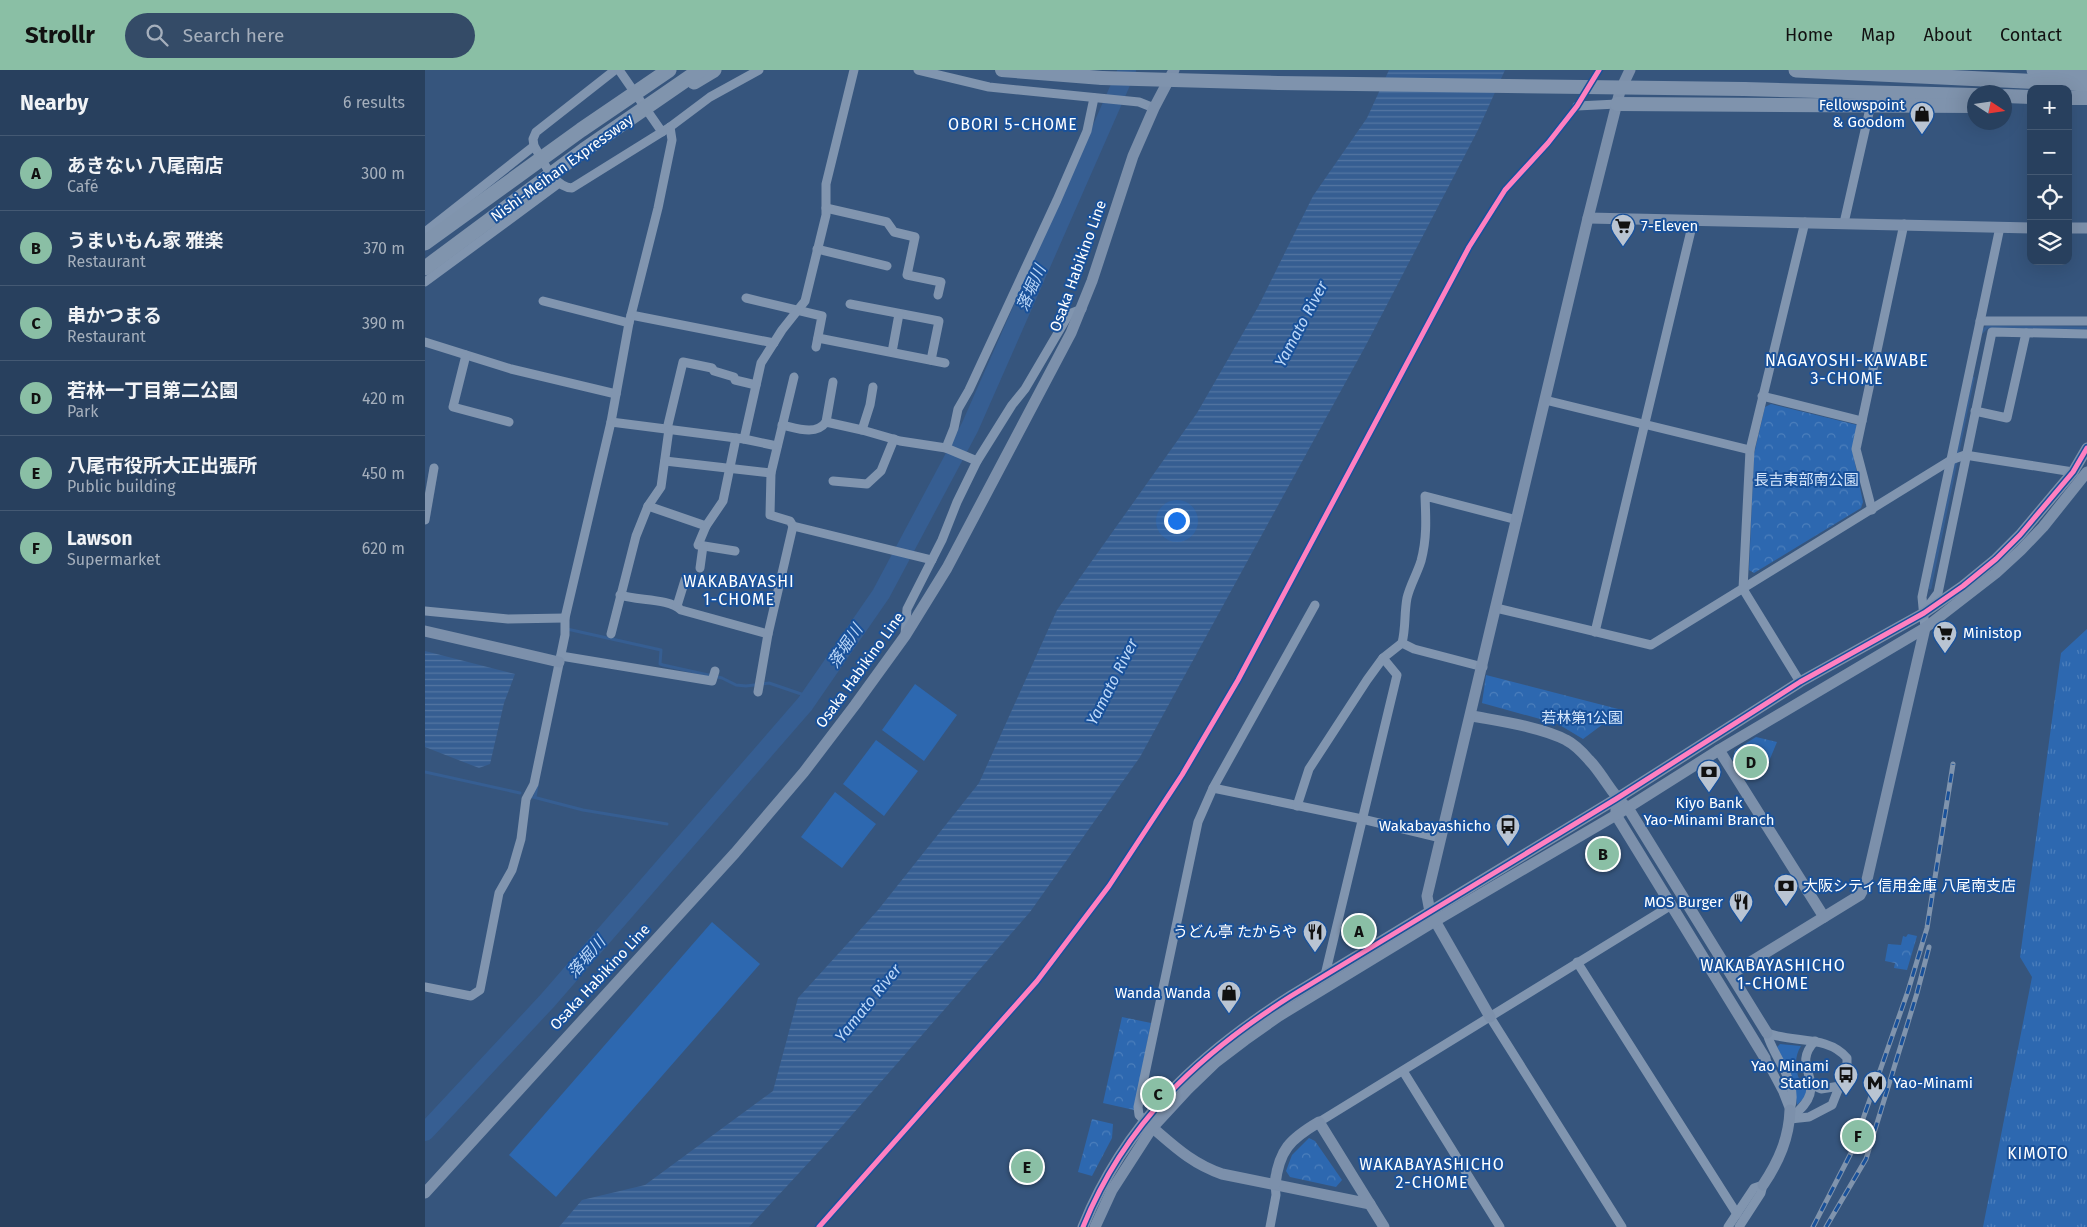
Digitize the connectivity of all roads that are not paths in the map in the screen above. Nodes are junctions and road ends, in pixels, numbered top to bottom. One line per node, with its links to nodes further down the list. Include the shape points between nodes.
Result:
1 (615, 70): 32 (street, via 536,132)
2 (619, 70): 31 (street)
3 (653, 70): 30 (highway, bridge)
4 (669, 70): 30 (highway, Nishi-Meihan Expressway, bridge)
5 (700, 70): 33 (highway, Nishi-Meihan Expressway, bridge)
6 (714, 70): 33 (highway, bridge)
7 (759, 70): 31 (street, via 710,97)
8 (854, 70): 35 (street, via 825,184)
9 (918, 70): 21 (street, via 989,87)
10 (1002, 70): 17 (main road, bridge, via 1101,78 1278,83)
11 (1174, 70): 29 (street, Osaka Habikino Line)
12 (1630, 70): 25 (street)
13 (1796, 70): 16 (highway)
14 (2034, 70): 15 (highway)
15 (2087, 71)
16 (2087, 84)
17 (1967, 95)
18 (2012, 96): 19 (main road)
19 (2027, 97)
20 (2027, 97): 24 (main road)
21 (1099, 98): 29 (street, via 1139,102); 88 (street, via 1065,183 958,408)
22 (2072, 98): 23 (main road)
23 (2087, 98)
24 (2012, 101)
25 (1617, 104): 26 (main road); 27 (street); 36 (street)
26 (1871, 104): 28 (main road); 39 (street)
27 (1577, 106)
28 (1967, 106)
29 (1154, 108): 56 (street, Osaka Habikino Line, via 1127,171)
30 (581, 130): 46 (highway, Nishi-Meihan Expressway, bridge)
31 (666, 130): 34 (street, via 572,188); 58 (street, via 672,140)
32 (534, 146): 34 (street); 45 (street)
33 (584, 150): 49 (highway, Nishi-Meihan Expressway, bridge)
34 (558, 184): 50 (street)
35 (826, 208): 47 (street); 51 (street, via 887,222 894,232 915,237 907,275 941,282)
36 (1588, 218): 37 (street); 75 (street)
37 (1693, 222): 38 (street); 82 (street)
38 (1805, 222): 39 (street); 74 (street)
39 (1844, 223): 40 (street)
40 (1904, 224): 41 (street); 77 (street)
41 (2000, 227): 42 (street); 60 (street)
42 (2027, 228)
43 (2072, 228): 44 (street)
44 (2087, 228)
45 (425, 232)
46 (425, 243)
47 (817, 249): 48 (street); 55 (street, via 805,301)
48 (887, 266)
49 (425, 268)
50 (425, 282)
51 (938, 295)
52 (746, 298): 55 (street)
53 (543, 301): 58 (street)
54 (850, 304): 57 (street)
55 (799, 309): 64 (street); 65 (street, via 823,316 817,343)
56 (1082, 309): 94 (street, via 1069,314); 125 (street, Osaka Habikino Line, via 952,560)
57 (899, 314): 65 (street); 67 (street, via 939,321)
58 (630, 319): 64 (street); 73 (street)
59 (2087, 320): 60 (street)
60 (1980, 321): 92 (street)
61 (2026, 333): 62 (street); 76 (street, via 1992,332); 76 (street, via 2007,418)
62 (2087, 334)
63 (425, 342): 66 (street)
64 (774, 343): 71 (street, via 761,362)
65 (892, 352): 67 (street)
66 (466, 355): 73 (street); 78 (street, via 453,407)
67 (931, 360): 68 (street)
68 (945, 362)
69 (794, 377): 81 (street)
70 (833, 382): 80 (street)
71 (756, 385): 83 (street, via 735,380 735,377 712,368 683,362); 85 (street)
72 (873, 387): 84 (street)
73 (616, 394): 79 (street)
74 (1762, 396): 77 (street); 90 (street)
75 (1545, 400): 82 (street); 104 (street)
76 (1975, 411): 91 (street)
77 (1862, 421): 102 (street, via 1857,449)
78 (509, 422)
79 (611, 422): 83 (street); 119 (street)
80 (826, 422): 81 (street, via 815,430); 84 (street)
81 (782, 424): 87 (street)
82 (1644, 425): 90 (street); 122 (street)
83 (668, 429): 85 (street); 93 (street)
84 (862, 430): 86 (street)
85 (740, 439): 87 (street); 96 (street)
86 (894, 439): 88 (street); 100 (street, via 881,471 867,484)
87 (777, 446): 98 (street)
88 (946, 448): 94 (street)
89 (2087, 448): 97 (street)
90 (1750, 450): 112 (street)
91 (1965, 455): 92 (street); 97 (street); 118 (street, via 1938,593)
92 (1951, 460): 102 (street); 118 (street, via 1921,597)
93 (665, 461): 96 (street); 101 (street, via 661,487)
94 (977, 461): 109 (street)
95 (434, 468): 103 (street)
96 (729, 469): 98 (street); 105 (street, via 723,501)
97 (2073, 472): 118 (street, via 1996,559)
98 (771, 473): 106 (street, via 770,516 789,521)
99 (2085, 480): 120 (street, via 1997,573)
100 (833, 481)
101 (648, 506): 105 (street); 113 (street, via 636,536)
102 (1872, 510): 112 (street)
103 (425, 520)
104 (1517, 520): 116 (street); 126 (street, via 1425,496 1426,537 1410,586)
105 (706, 526): 107 (street, via 698,545)
106 (793, 526): 109 (street); 124 (street)
107 (703, 546): 108 (street); 110 (street)
108 (735, 551)
109 (932, 560): 125 (street, via 907,609)
110 (700, 568)
111 (685, 580): 115 (street)
112 (1743, 589): 122 (street, via 1651,645); 131 (street)
113 (621, 596): 115 (street); 123 (street)
114 (1315, 604): 135 (street)
115 (677, 606): 124 (street, via 681,610)
116 (1496, 608): 122 (street); 129 (street)
117 (425, 611): 119 (street, via 508,619)
118 (1924, 613): 120 (street); 131 (street)
119 (565, 618): 128 (street)
120 (1925, 628): 134 (street); 143 (street, via 1866,884 1860,895)
121 (425, 631): 128 (street)
122 (1595, 632)
123 (611, 634)
124 (768, 634): 132 (street)
125 (905, 636): 161 (street, Osaka Habikino Line, via 803,772 735,853)
126 (1401, 643): 127 (street); 129 (street)
127 (1383, 658): 137 (street, via 1309,769); 140 (street, via 1397,675)
128 (560, 659): 130 (street, via 712,681); 148 (street, via 534,784 527,799 521,839 512,870 499,893 480,990 471,996)
129 (1483, 667): 133 (street)
130 (715, 671)
131 (1800, 682): 136 (street)
132 (759, 687)
133 (1471, 716): 136 (street, via 1566,740 1588,759); 141 (street)
134 (1719, 750): 138 (street); 143 (street)
135 (1213, 788): 137 (street); 158 (street, via 1199,822 1139,1108 1139,1115)
136 (1616, 799): 138 (street); 139 (street); 144 (street, via 1519,856)
137 (1297, 806): 140 (street)
138 (1628, 808): 139 (street); 146 (street)
139 (1616, 815): 142 (street); 144 (street)
140 (1362, 819): 141 (street); 147 (street)
141 (1441, 838): 144 (street, via 1427,896)
142 (1670, 906): 145 (street); 152 (street)
143 (1824, 916): 146 (street)
144 (1433, 917): 147 (street); 149 (street); 158 (street, via 1245,1040)
145 (1577, 962): 149 (street); 163 (street)
146 (1731, 974): 150 (street)
147 (1325, 975): 158 (street, via 1223,1042 1191,1070)
148 (425, 987)
149 (1491, 1016): 153 (street); 169 (street)
150 (1767, 1033): 151 (street); 156 (street, via 1791,1084 1793,1102)
151 (1815, 1041): 154 (street, via 1806,1057); 155 (street, via 1840,1050 1847,1058)
152 (1765, 1058): 156 (street, via 1783,1092)
153 (1403, 1071): 157 (street); 168 (street)
154 (1812, 1085): 155 (street, via 1821,1089); 156 (street, via 1806,1104)
155 (1839, 1086): 156 (street, via 1832,1105 1821,1112 1809,1116)
156 (1790, 1114): 160 (street, via 1782,1152)
157 (1319, 1122): 159 (street, via 1291,1141 1282,1154); 162 (street)
158 (1148, 1124): 159 (street, via 1205,1168); 164 (street, via 1114,1164); 165 (street)
159 (1275, 1184): 162 (street); 166 (street)
160 (1763, 1185): 163 (street, via 1754,1188); 171 (street)
161 (425, 1193)
162 (1370, 1204): 167 (street)
163 (1737, 1214): 170 (street)
164 (1083, 1227)
165 (1095, 1227)
166 (1270, 1227)
167 (1384, 1227)
168 (1500, 1227)
169 (1622, 1227)
170 (1728, 1227)
171 (1739, 1227)

